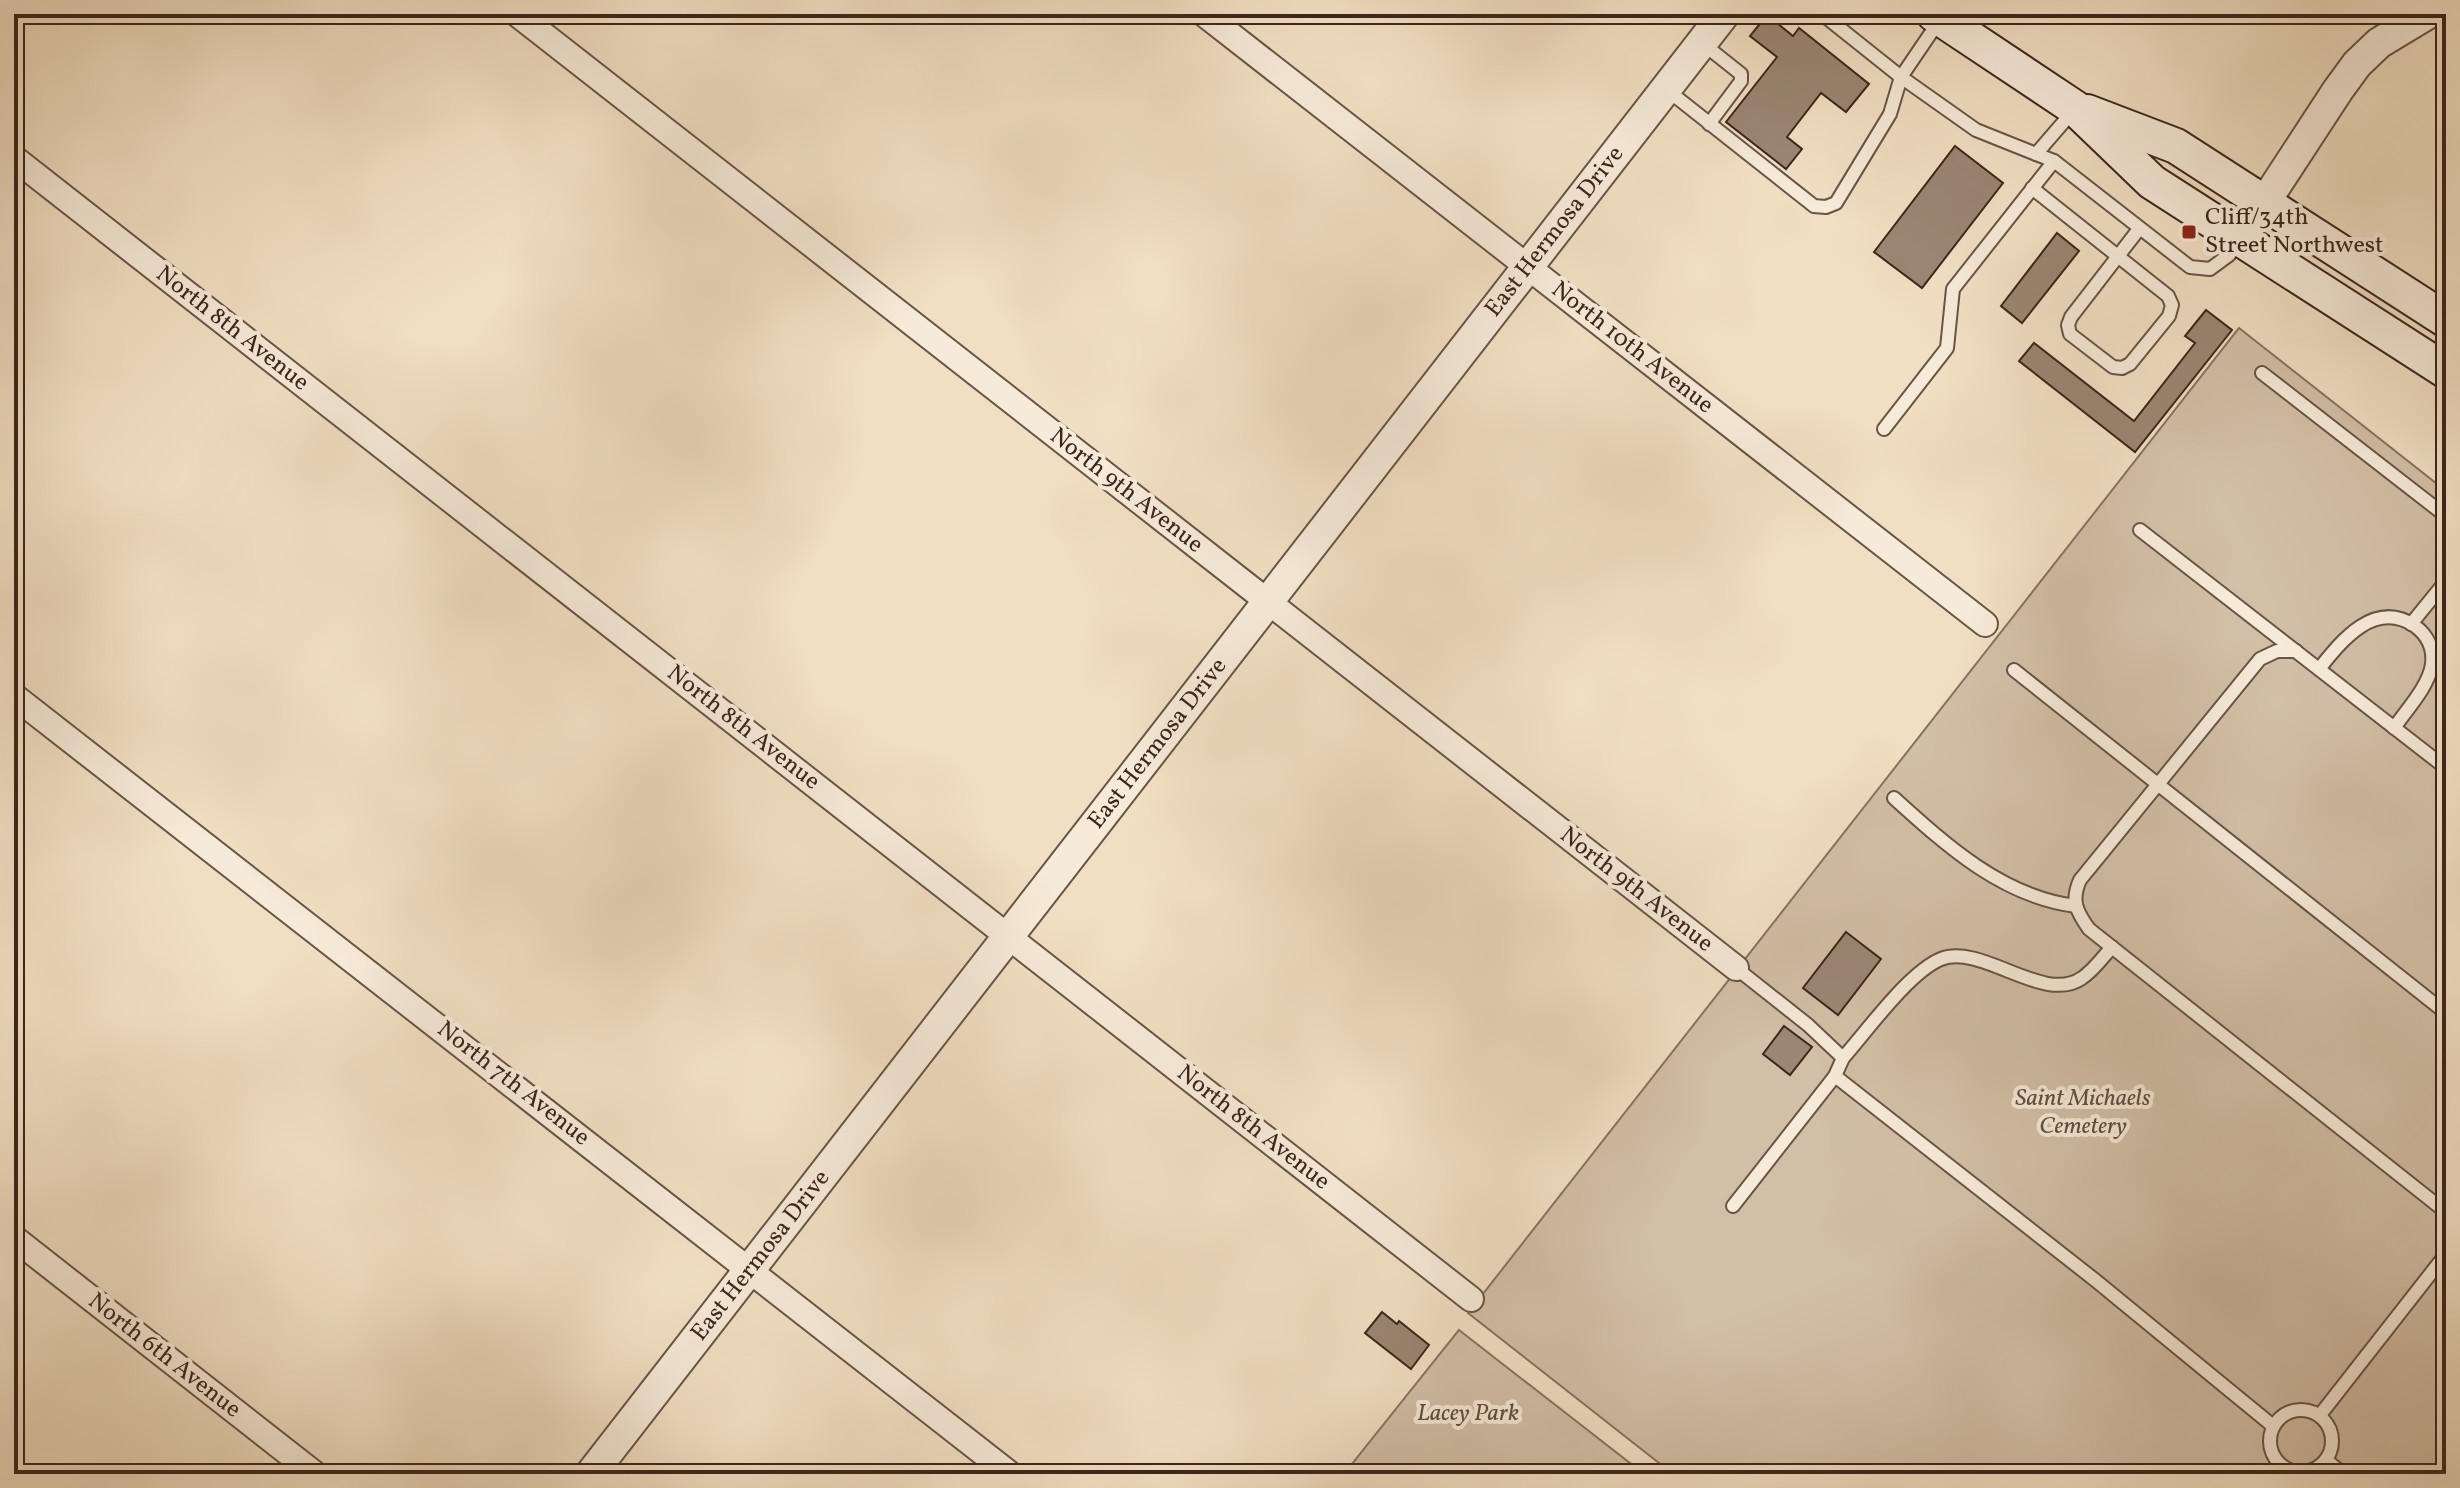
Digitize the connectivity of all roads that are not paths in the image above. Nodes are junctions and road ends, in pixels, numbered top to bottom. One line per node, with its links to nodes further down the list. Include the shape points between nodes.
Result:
1 (517, 14): 28 (street, North 9th Avenue)
2 (1204, 14): 20 (street, North 10th Avenue)
3 (1724, 14): 7 (street, East Hermosa Drive)
4 (1822, 14): 8 (lane)
5 (2427, 14): 16 (street, via 2379,43 2357,64)
6 (1937, 16): 8 (lane); 10 (main road)
7 (1702, 43): 9 (street, East Hermosa Drive); 11 (lane, via 1741,74)
8 (1901, 77): 11 (lane, via 1890,114 1836,203 1826,207 1814,206); 12 (lane, via 1976,130)
9 (1666, 89): 11 (lane); 20 (street, East Hermosa Drive)
10 (2075, 108): 12 (lane); 16 (main road, via 2176,146); 18 (main road, via 2152,182)
11 (1709, 124)
12 (2036, 154): 14 (lane)
13 (14, 158): 40 (street, North 8th Avenue)
14 (2054, 161): 15 (lane); 17 (lane)
15 (2032, 188): 19 (lane); 24 (lane, via 1953,289 1947,348)
16 (2264, 204): 18 (street); 21 (main road)
17 (2139, 229): 18 (lane, via 2200,270 2220,263); 19 (lane)
18 (2240, 240): 22 (main road)
19 (2118, 257): 19 (lane, via 2068,325 2070,334 2113,367 2122,368 2169,316 2172,305 2168,296)
20 (1528, 267): 28 (street, East Hermosa Drive); 29 (street, North 10th Avenue)
21 (2446, 320)
22 (2446, 371)
23 (2262, 373): 25 (lane)
24 (1884, 429)
25 (2446, 516)
26 (2140, 530): 31 (lane)
27 (2446, 581): 30 (lane)
28 (1268, 602): 40 (street, East Hermosa Drive); 42 (street, North 9th Avenue)
29 (1985, 624)
30 (2411, 624): 32 (lane, via 2387,617 2370,621 2351,632); 35 (lane, via 2424,632 2432,662 2428,678)
31 (2296, 651): 32 (lane); 37 (lane, via 2277,651 2260,659)
32 (2319, 669): 35 (lane)
33 (2014, 670): 37 (lane)
34 (14, 696): 50 (street, North 7th Avenue)
35 (2394, 728): 36 (lane)
36 (2446, 768)
37 (2157, 786): 39 (lane, via 2080,880 2073,895); 43 (lane)
38 (1894, 798): 39 (lane, via 1978,868 2026,894)
39 (2076, 906): 41 (lane, via 2089,929)
40 (1008, 937): 50 (street, East Hermosa Drive); 51 (street, North 8th Avenue)
41 (2112, 947): 44 (lane, via 2081,980 2055,985 1968,958 1944,958 1919,971); 47 (lane)
42 (1736, 968): 44 (lane)
43 (2446, 1013)
44 (1843, 1058): 45 (lane)
45 (1835, 1076): 46 (lane); 53 (lane)
46 (1733, 1206)
47 (2446, 1212)
48 (14, 1238): 56 (street, North 6th Avenue)
49 (2446, 1254): 52 (lane)
50 (750, 1270): 57 (street, East Hermosa Drive); 58 (street, North 7th Avenue)
51 (1471, 1299)
52 (2320, 1415): 53 (lane, via 2299,1409); 54 (lane, via 2331,1431)
53 (2273, 1426): 55 (lane, via 2270,1447)
54 (2326, 1460): 55 (lane, via 2299,1472); 59 (lane)
55 (2277, 1469)
56 (315, 1474)
57 (591, 1474)
58 (1010, 1474)
59 (2343, 1474)

